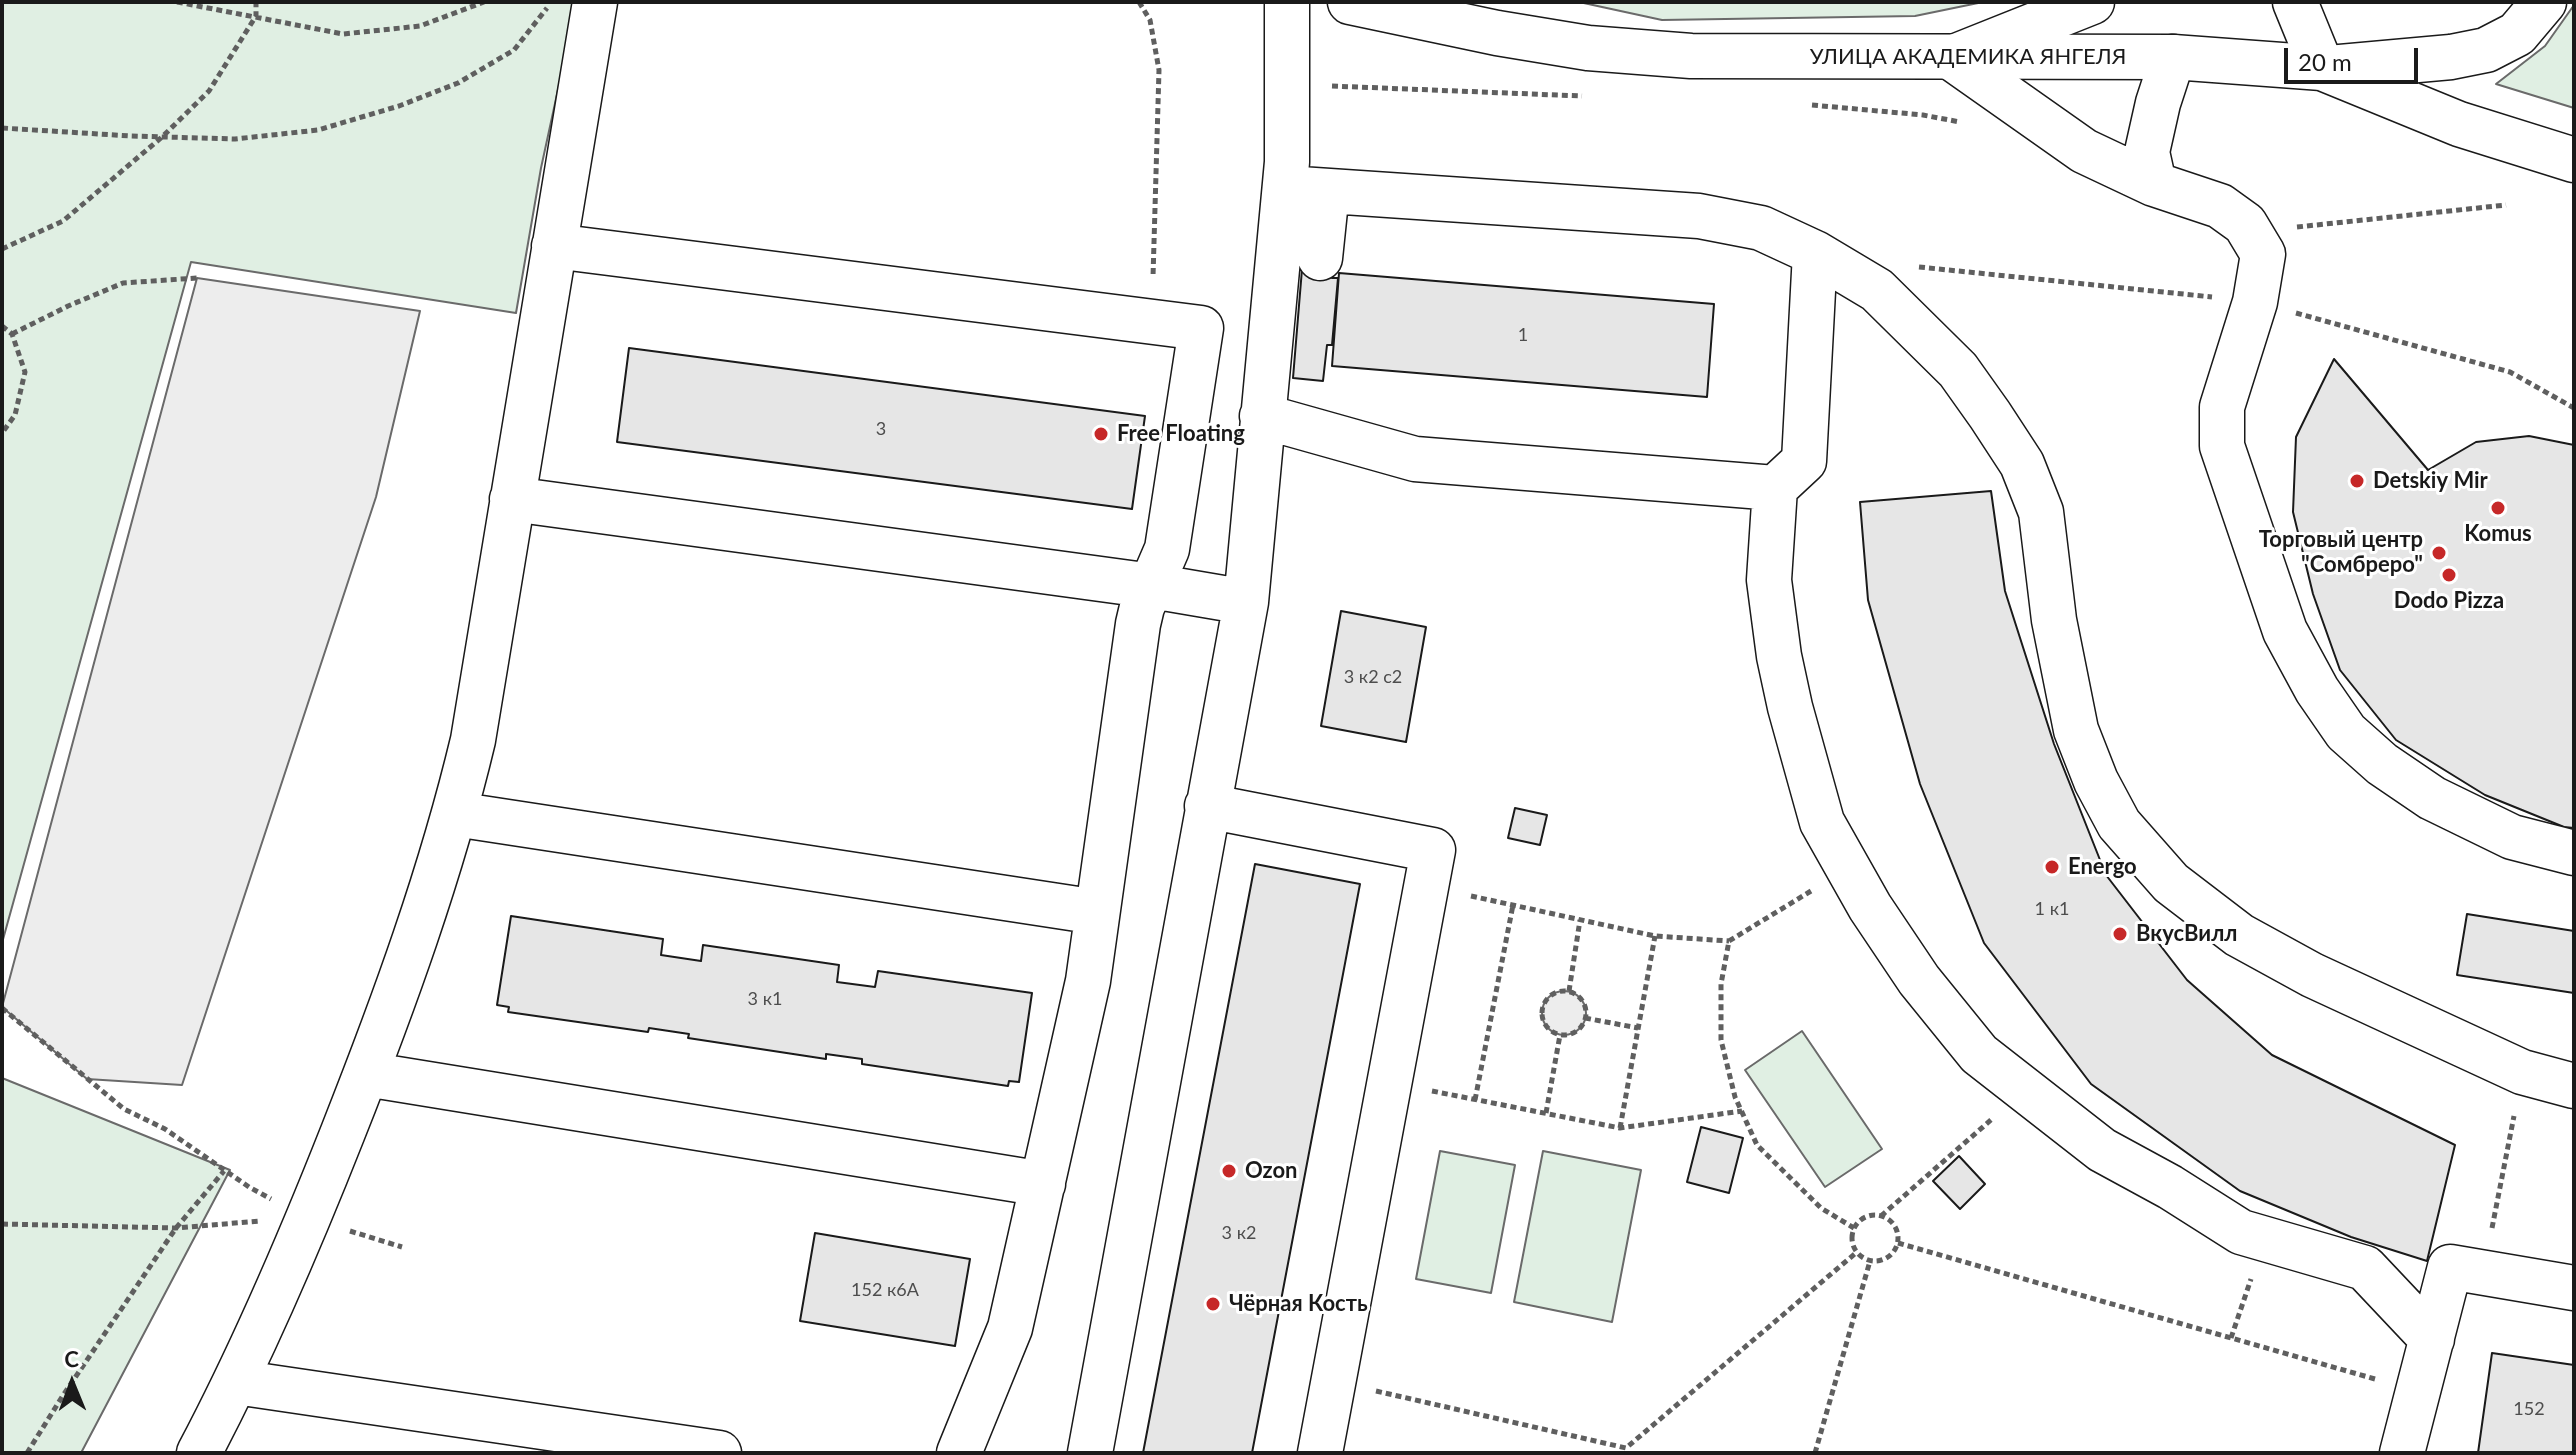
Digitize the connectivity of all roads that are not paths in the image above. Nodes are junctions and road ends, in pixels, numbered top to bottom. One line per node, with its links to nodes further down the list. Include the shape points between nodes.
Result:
1 (595, 2): 15 (main road)
2 (1287, 2): 14 (main road, via 1287,162)
3 (1350, 2): 8 (main road, УЛИЦА АКАДЕМИКА ЯНГЕЛЯ)
4 (1448, 2): 8 (main road)
5 (2092, 2): 10 (main road)
6 (2295, 2): 11 (main road)
7 (2544, 2): 11 (main road, via 2517,34 2486,50)
8 (1497, 33): 10 (main road, УЛИЦА АКАДЕМИКА ЯНГЕЛЯ, via 1588,48 1691,56)
9 (2173, 57): 10 (main road, УЛИЦА АКАДЕМИКА ЯНГЕЛЯ); 11 (main road, УЛИЦА АКАДЕМИКА ЯНГЕЛЯ); 13 (main road, via 2147,152)
10 (1952, 58): 13 (main road, via 2084,151)
11 (2322, 68): 12 (main road, УЛИЦА АКАДЕМИКА ЯНГЕЛЯ, via 2459,124)
12 (2574, 160)
13 (2154, 184): 25 (main road, via 2220,206 2245,224 2263,254 2255,302 2222,407 2222,446 2285,631 2317,690 2346,732 2432,798 2512,837)
14 (1306, 189): 16 (main road, via 1699,216 1761,228); 17 (main road); 18 (main road)
15 (554, 246): 20 (main road); 21 (main road, via 1201,328 1167,549)
16 (1815, 253): 19 (main road, via 1804,461); 28 (main road, via 1877,290 1950,361 2022,464 2041,512 2054,620 2076,730 2119,824 2171,883 2239,935 2386,1011 2522,1072)
17 (1320, 258)
18 (1262, 416): 19 (main road, via 1415,459); 22 (main road)
19 (1775, 488): 31 (main road, via 1769,580 1779,656 1822,822 1919,980 1979,1054 2102,1150 2241,1232 2365,1268)
20 (512, 499): 21 (main road); 24 (main road, via 473,740)
21 (1152, 586): 22 (main road); 26 (main road, via 1138,624)
22 (1246, 602): 23 (main road)
23 (1207, 806): 36 (main road); 37 (main road, via 1433,850)
24 (455, 814): 26 (main road); 27 (main road)
25 (2574, 853)
26 (1097, 912): 29 (main road, via 1088,981)
27 (366, 1074): 29 (main road); 32 (main road)
28 (2574, 1086)
29 (1043, 1184): 35 (main road, via 1010,1328)
30 (2574, 1288): 31 (main road, via 2450,1267)
31 (2432, 1339): 38 (main road)
32 (236, 1382): 33 (main road); 34 (main road)
33 (199, 1453)
34 (719, 1453)
35 (959, 1453)
36 (1090, 1453)
37 (1320, 1453)
38 (2402, 1453)

